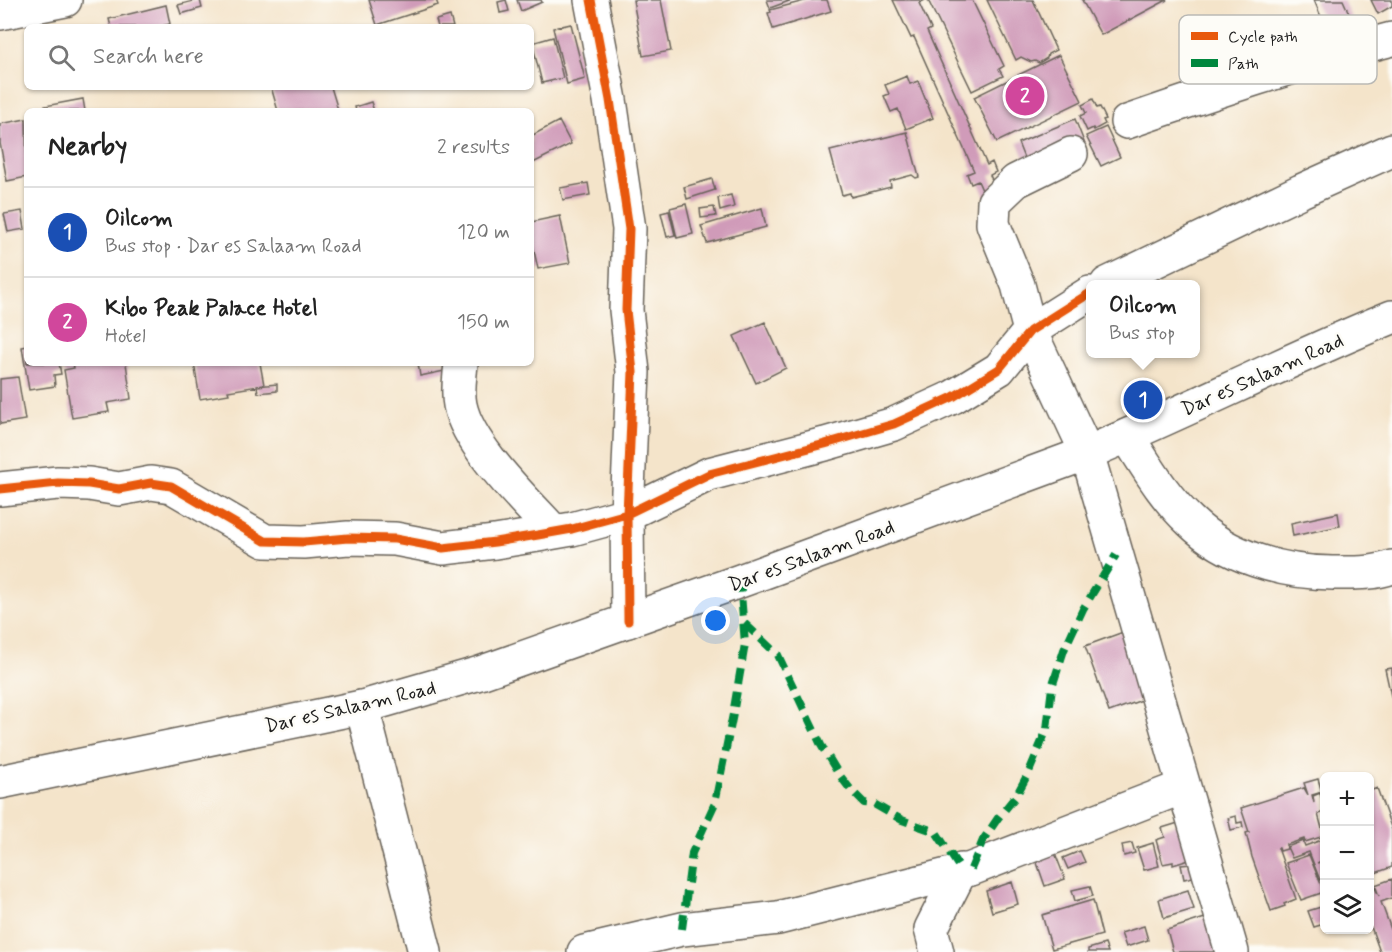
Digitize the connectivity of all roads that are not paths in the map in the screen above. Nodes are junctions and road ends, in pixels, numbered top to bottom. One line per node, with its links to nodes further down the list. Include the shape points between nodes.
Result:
1 (65, 0): 3 (main road)
2 (591, 0): 18 (main road, via 629,229 627,310 633,372)
3 (0, 13)
4 (1392, 39): 5 (main road)
5 (1377, 43)
6 (1242, 84): 7 (main road)
7 (1127, 122)
8 (1392, 150): 10 (main road)
9 (1071, 154): 13 (main road, via 1016,181 994,202 993,224 1018,285)
10 (1117, 280)
11 (1086, 296): 13 (main road)
12 (1392, 317): 15 (main road, Dar es Salaam Road)
13 (1030, 331): 16 (main road); 18 (main road, via 999,369 953,397 894,424 709,474)
14 (461, 366): 19 (main road, via 460,405 468,428 493,465)
15 (1127, 436): 16 (main road, Dar es Salaam Road); 20 (main road, via 1167,496 1190,521 1230,549 1260,562 1314,573 1380,572)
16 (1087, 453): 21 (main road, Dar es Salaam Road); 24 (main road)
17 (0, 489): 19 (main road, via 58,483 119,489 151,483 171,486 265,541 348,538 443,548)
18 (627, 514): 19 (main road); 21 (main road)
19 (554, 532)
20 (1392, 567)
21 (628, 621): 22 (main road, Dar es Salaam Road, via 480,673)
22 (362, 707): 23 (main road, Dar es Salaam Road); 26 (main road)
23 (0, 782)
24 (1183, 787): 25 (main road); 29 (main road)
25 (961, 870): 27 (main road, via 778,918 682,929); 28 (main road, via 931,929)
26 (425, 952)
27 (585, 952)
28 (937, 952)
29 (1232, 952)

